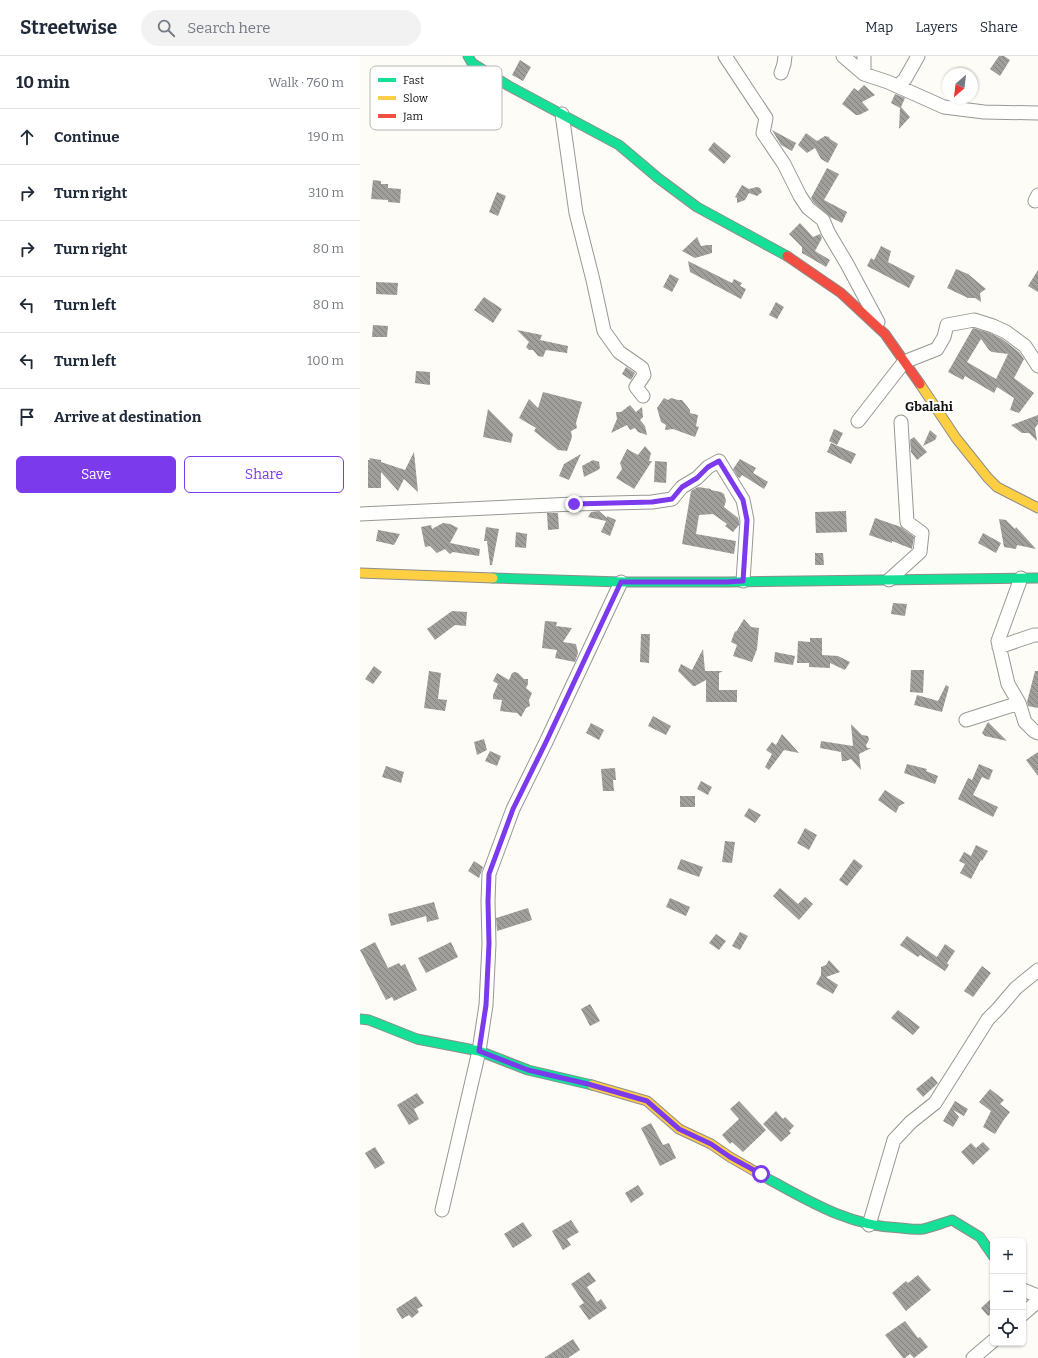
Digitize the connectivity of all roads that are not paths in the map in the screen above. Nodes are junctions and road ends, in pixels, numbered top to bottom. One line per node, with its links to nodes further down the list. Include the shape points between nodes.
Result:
1 (468, 56): 7 (street)
2 (725, 56): 14 (street, via 766,118 763,133 784,164 808,208 823,220)
3 (785, 56): 8 (street)
4 (843, 56): 9 (street)
5 (864, 56): 9 (street)
6 (918, 56): 11 (street)
7 (477, 66)
8 (781, 73)
9 (864, 74): 11 (street)
10 (502, 80): 13 (street)
11 (898, 86): 12 (street, via 944,107 984,112)
12 (1038, 113)
13 (562, 114): 14 (street, via 619,145 697,207 799,264 841,293); 17 (street, via 576,213 604,331 619,352 642,368 644,375 636,387)
14 (884, 334): 15 (street)
15 (904, 362): 16 (street, via 937,349 947,325 974,320 1006,332 1025,346); 18 (street); 20 (street, via 956,438 988,478 997,487)
16 (1038, 366)
17 (643, 396)
18 (858, 421)
19 (901, 422): 25 (street, via 907,522 922,533 920,552)
20 (1038, 508)
21 (360, 514): 26 (street, via 652,502 672,499 682,487 719,461 743,500 747,520)
22 (360, 573): 27 (street)
23 (1021, 578): 24 (street); 25 (street); 29 (street, via 998,641)
24 (1038, 578)
25 (889, 580): 26 (street)
26 (743, 581): 27 (street)
27 (621, 582): 35 (street, via 550,736 513,809 489,874 489,952 486,1005)
28 (1038, 635): 29 (street)
29 (999, 647): 30 (street, via 1008,684)
30 (1019, 703): 31 (street); 32 (street, via 1025,722)
31 (966, 720)
32 (1038, 733)
33 (1038, 970): 37 (street, via 1016,988 988,1019 935,1102 894,1140)
34 (360, 1019): 35 (street, via 369,1020 417,1039)
35 (479, 1051): 36 (street); 37 (street, via 528,1070 647,1101 679,1129 711,1144 808,1200 836,1214)
36 (442, 1210)
37 (869, 1225): 38 (street, via 922,1229 952,1220 980,1237)
38 (990, 1252)
39 (1026, 1291): 40 (street)
40 (1038, 1296)
41 (1038, 1301): 42 (street)
42 (1026, 1311)
43 (990, 1344): 44 (street)
44 (973, 1358)

